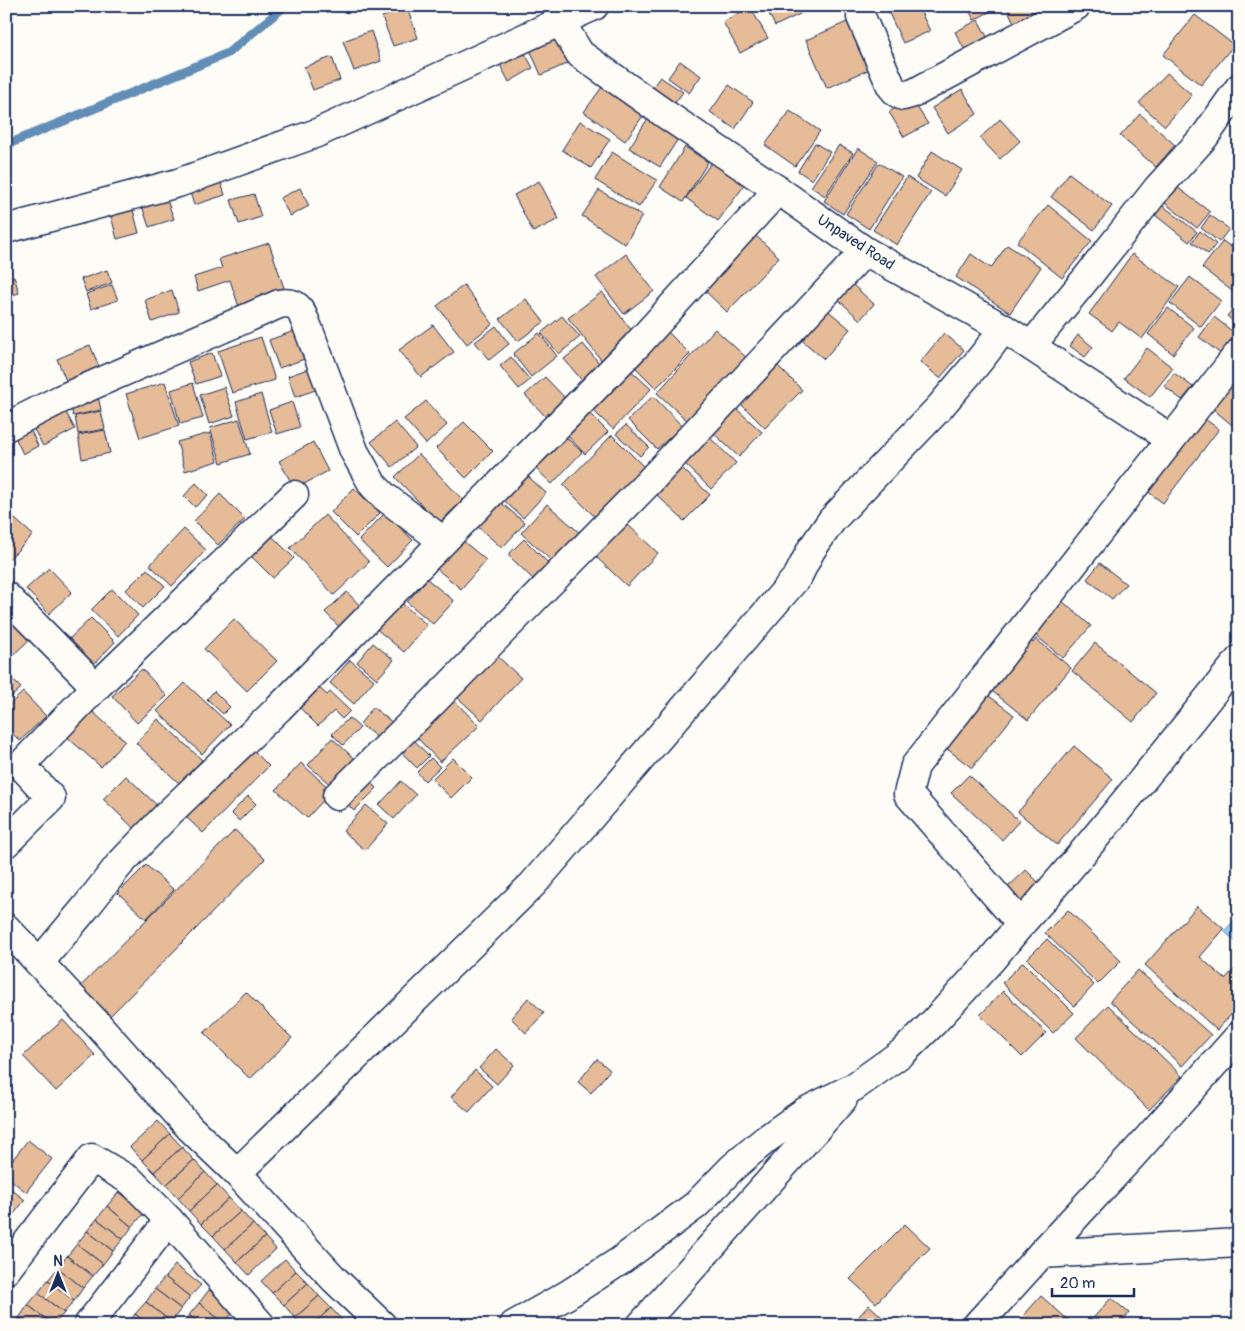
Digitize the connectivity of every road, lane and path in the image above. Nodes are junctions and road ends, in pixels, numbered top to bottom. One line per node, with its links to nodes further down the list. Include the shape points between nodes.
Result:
1 (594, 6): 4 (street)
2 (1076, 6): 3 (street, via 903,96 892,86)
3 (861, 17)
4 (560, 21): 6 (street, Unpaved Road, via 580,54); 7 (street, via 317,133 178,183)
5 (1239, 88): 10 (street, via 1204,136 1157,189)
6 (778, 190): 8 (street, Unpaved Road); 15 (street, via 636,346)
7 (6, 229)
8 (866, 251): 9 (street, Unpaved Road); 20 (street, via 641,490)
9 (1003, 328): 10 (street, Unpaved Road); 27 (street, via 940,408 832,520 798,576 534,884)
10 (1031, 346): 13 (street, Unpaved Road, via 1154,426)
11 (1239, 353): 13 (street)
12 (6, 427): 15 (street, via 61,399 279,304 294,304 300,309 308,328 354,451 373,485)
13 (1168, 442): 22 (street, via 915,766 908,794)
14 (294, 495): 18 (street)
15 (443, 541): 24 (street, via 119,864)
16 (6, 596): 18 (street)
17 (1239, 660): 22 (street, via 1068,872)
18 (96, 687): 19 (street)
19 (14, 758): 21 (street, via 51,798)
20 (337, 796)
21 (6, 843)
22 (1021, 924): 26 (street, via 927,1029 903,1052)
23 (6, 928): 24 (street)
24 (39, 963): 27 (street, via 190,1128)
25 (1239, 1036): 30 (street)
26 (854, 1087): 35 (street, via 804,1112 765,1140 732,1168 696,1206 620,1261); 36 (street)
27 (237, 1173): 34 (street)
28 (169, 1220): 31 (street, via 130,1181 92,1158); 32 (street); 33 (street)
29 (1239, 1243): 30 (street)
30 (1040, 1254): 37 (street)
31 (6, 1270)
32 (261, 1324)
33 (88, 1325)
34 (382, 1325)
35 (514, 1325)
36 (641, 1325)
37 (977, 1325)

